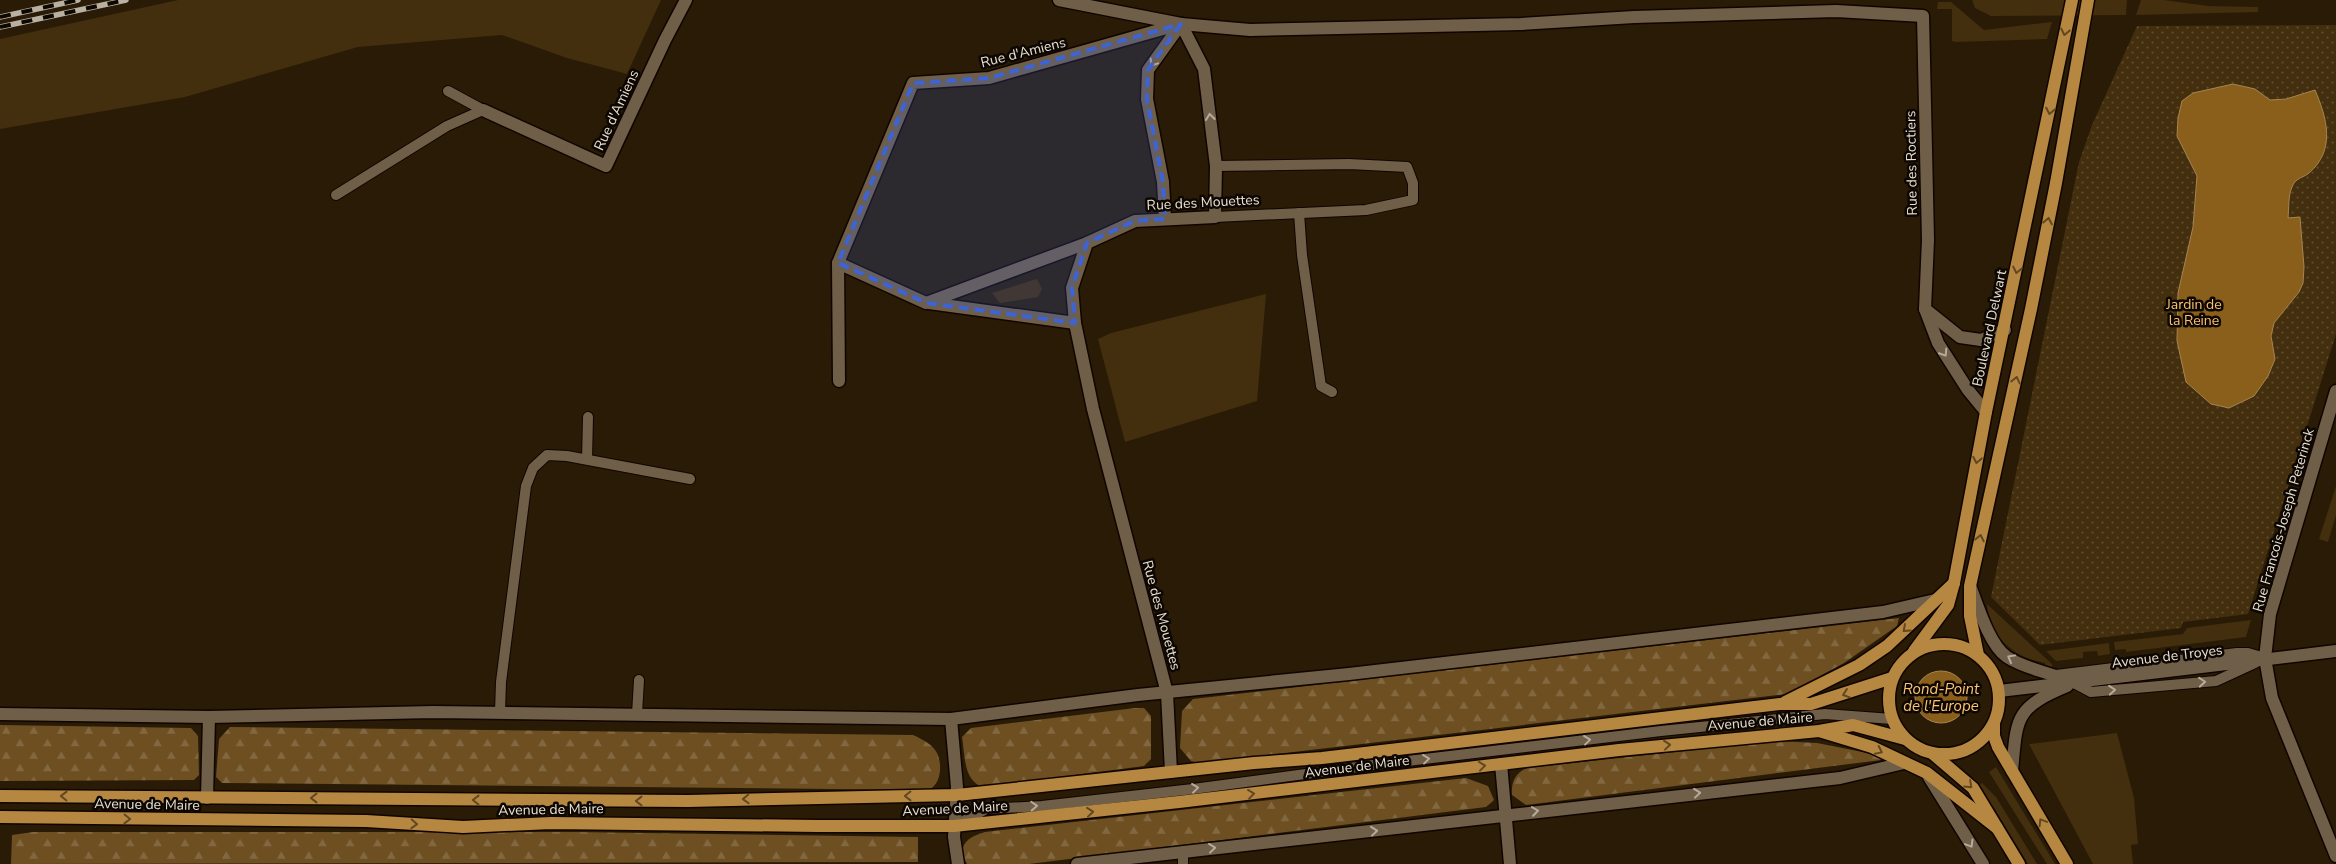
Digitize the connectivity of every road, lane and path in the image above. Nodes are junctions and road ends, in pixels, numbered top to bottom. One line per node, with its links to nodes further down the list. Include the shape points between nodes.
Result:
1 (686, 0): 7 (street, Rue d'Amiens, via 606,166)
2 (1059, 0): 5 (street)
3 (2072, 0): 18 (main road, Boulevard Delwart, one-way to 18)
4 (2088, 0): 27 (main road, one-way to 4, via 2029,318)
5 (1181, 24): 8 (street, one-way to 5, via 1204,69); 12 (street, one-way to 12, via 1148,70 1147,99 1163,182); 14 (street, Rue d'Amiens, via 989,78 913,84); 16 (street, Rue des Roctiers, via 1250,30 1521,24 1836,11 1923,16 1928,240)
6 (448, 91): 7 (lane)
7 (483, 110): 9 (lane, via 447,126)
8 (1216, 166): 10 (lane, Rue des Mouettes, via 1349,164 1407,167 1413,200 1366,210); 11 (street)
9 (336, 195)
10 (1299, 213): 11 (lane, Rue des Mouettes); 21 (lane, via 1321,386)
11 (1216, 217): 12 (street, Rue des Mouettes)
12 (1165, 219): 13 (street, Rue des Mouettes, via 1135,221)
13 (1087, 243): 15 (street); 17 (street, Rue des Mouettes, via 1072,288)
14 (838, 263): 15 (street); 19 (street, Rue d'Amiens)
15 (926, 302): 17 (street)
16 (1926, 309): 18 (street, via 1960,337 1981,340); 22 (street, Rue des Roctiers, one-way to 22, via 1938,343)
17 (1075, 323): 39 (street, Rue des Mouettes, via 1093,409)
18 (2005, 330): 22 (main road, Boulevard Delwart)
19 (839, 381)
20 (2336, 391): 32 (street, Rue Francois-Joseph Peterinck, via 2270,614)
21 (1332, 392)
22 (1986, 412): 26 (main road, Boulevard Delwart, one-way to 26)
23 (588, 417): 24 (lane)
24 (587, 459): 25 (lane); 41 (lane, via 547,455 533,468 526,486)
25 (690, 479)
26 (1954, 583): 28 (main road); 29 (main road, Boulevard Delwart, via 1948,605)
27 (1970, 586): 31 (main road, via 1970,616); 34 (street, one-way to 27, via 2005,656 1986,628)
28 (1935, 600): 39 (street, via 1883,612); 40 (main road, one-way to 40, via 1888,646 1860,665)
29 (1914, 651): 31 (main road, via 1930,644 1947,643 1963,646); 35 (main road)
30 (2336, 651): 32 (street, Avenue de Troyes)
31 (1978, 655): 38 (main road, via 1995,677)
32 (2265, 658): 33 (lane, via 2248,653); 37 (street, Avenue de Troyes); 63 (street, Rue Francois-Joseph Peterinck, via 2272,698)
33 (2083, 672): 34 (lane); 37 (lane)
34 (2056, 675): 37 (street)
35 (1892, 678): 40 (main road, Avenue de Maire, one-way to 40, via 1811,704); 46 (main road, via 1888,694)
36 (639, 680): 43 (lane)
37 (2074, 683): 38 (street, Avenue de Troyes); 53 (street, Avenue de Troyes, via 2034,701 2020,718)
38 (1999, 691): 47 (main road)
39 (1167, 693): 45 (street); 54 (street)
40 (1780, 704): 54 (main road, Avenue de Maire, via 1322,758)
41 (500, 712): 43 (street); 44 (street)
42 (0, 714): 44 (street)
43 (637, 714): 45 (street)
44 (208, 717): 58 (street, Avenue de Maire)
45 (950, 718): 56 (street)
46 (1892, 719): 49 (main road); 61 (lane, one-way to 46, via 986,809 1193,789 1661,731 1825,714)
47 (1994, 724): 50 (main road, via 1968,749 1950,754); 53 (main road, via 1998,747)
48 (1819, 731): 49 (main road, Avenue de Maire, via 1853,725); 51 (main road, Avenue de Maire, one-way to 48); 52 (main road, one-way to 52, via 1872,747)
49 (1905, 739): 50 (main road)
50 (1932, 753): 62 (main road, one-way to 62, via 1973,788)
51 (1501, 764): 59 (street); 61 (main road, Avenue de Maire, one-way to 51)
52 (1904, 764): 55 (main road); 59 (street, one-way to 52, via 1840,778)
53 (2012, 771): 70 (main road, one-way to 53)
54 (1171, 772): 56 (main road, Avenue de Maire)
55 (1927, 773): 62 (main road); 68 (street, one-way to 68)
56 (957, 795): 58 (main road, Avenue de Maire, one-way to 58, via 688,801); 61 (street)
57 (0, 796): 58 (main road, Avenue de Maire, one-way to 57)
58 (207, 798)
59 (1505, 816): 64 (street, one-way to 59); 67 (street)
60 (0, 817): 61 (main road, Avenue de Maire, one-way to 61, via 366,821 463,827 551,823)
61 (954, 826): 65 (street)
62 (1997, 828): 69 (main road)
63 (2336, 856)
64 (1183, 858): 66 (street)
65 (958, 864)
66 (1077, 864)
67 (1510, 864)
68 (1982, 864)
69 (2019, 864)
70 (2067, 864)

